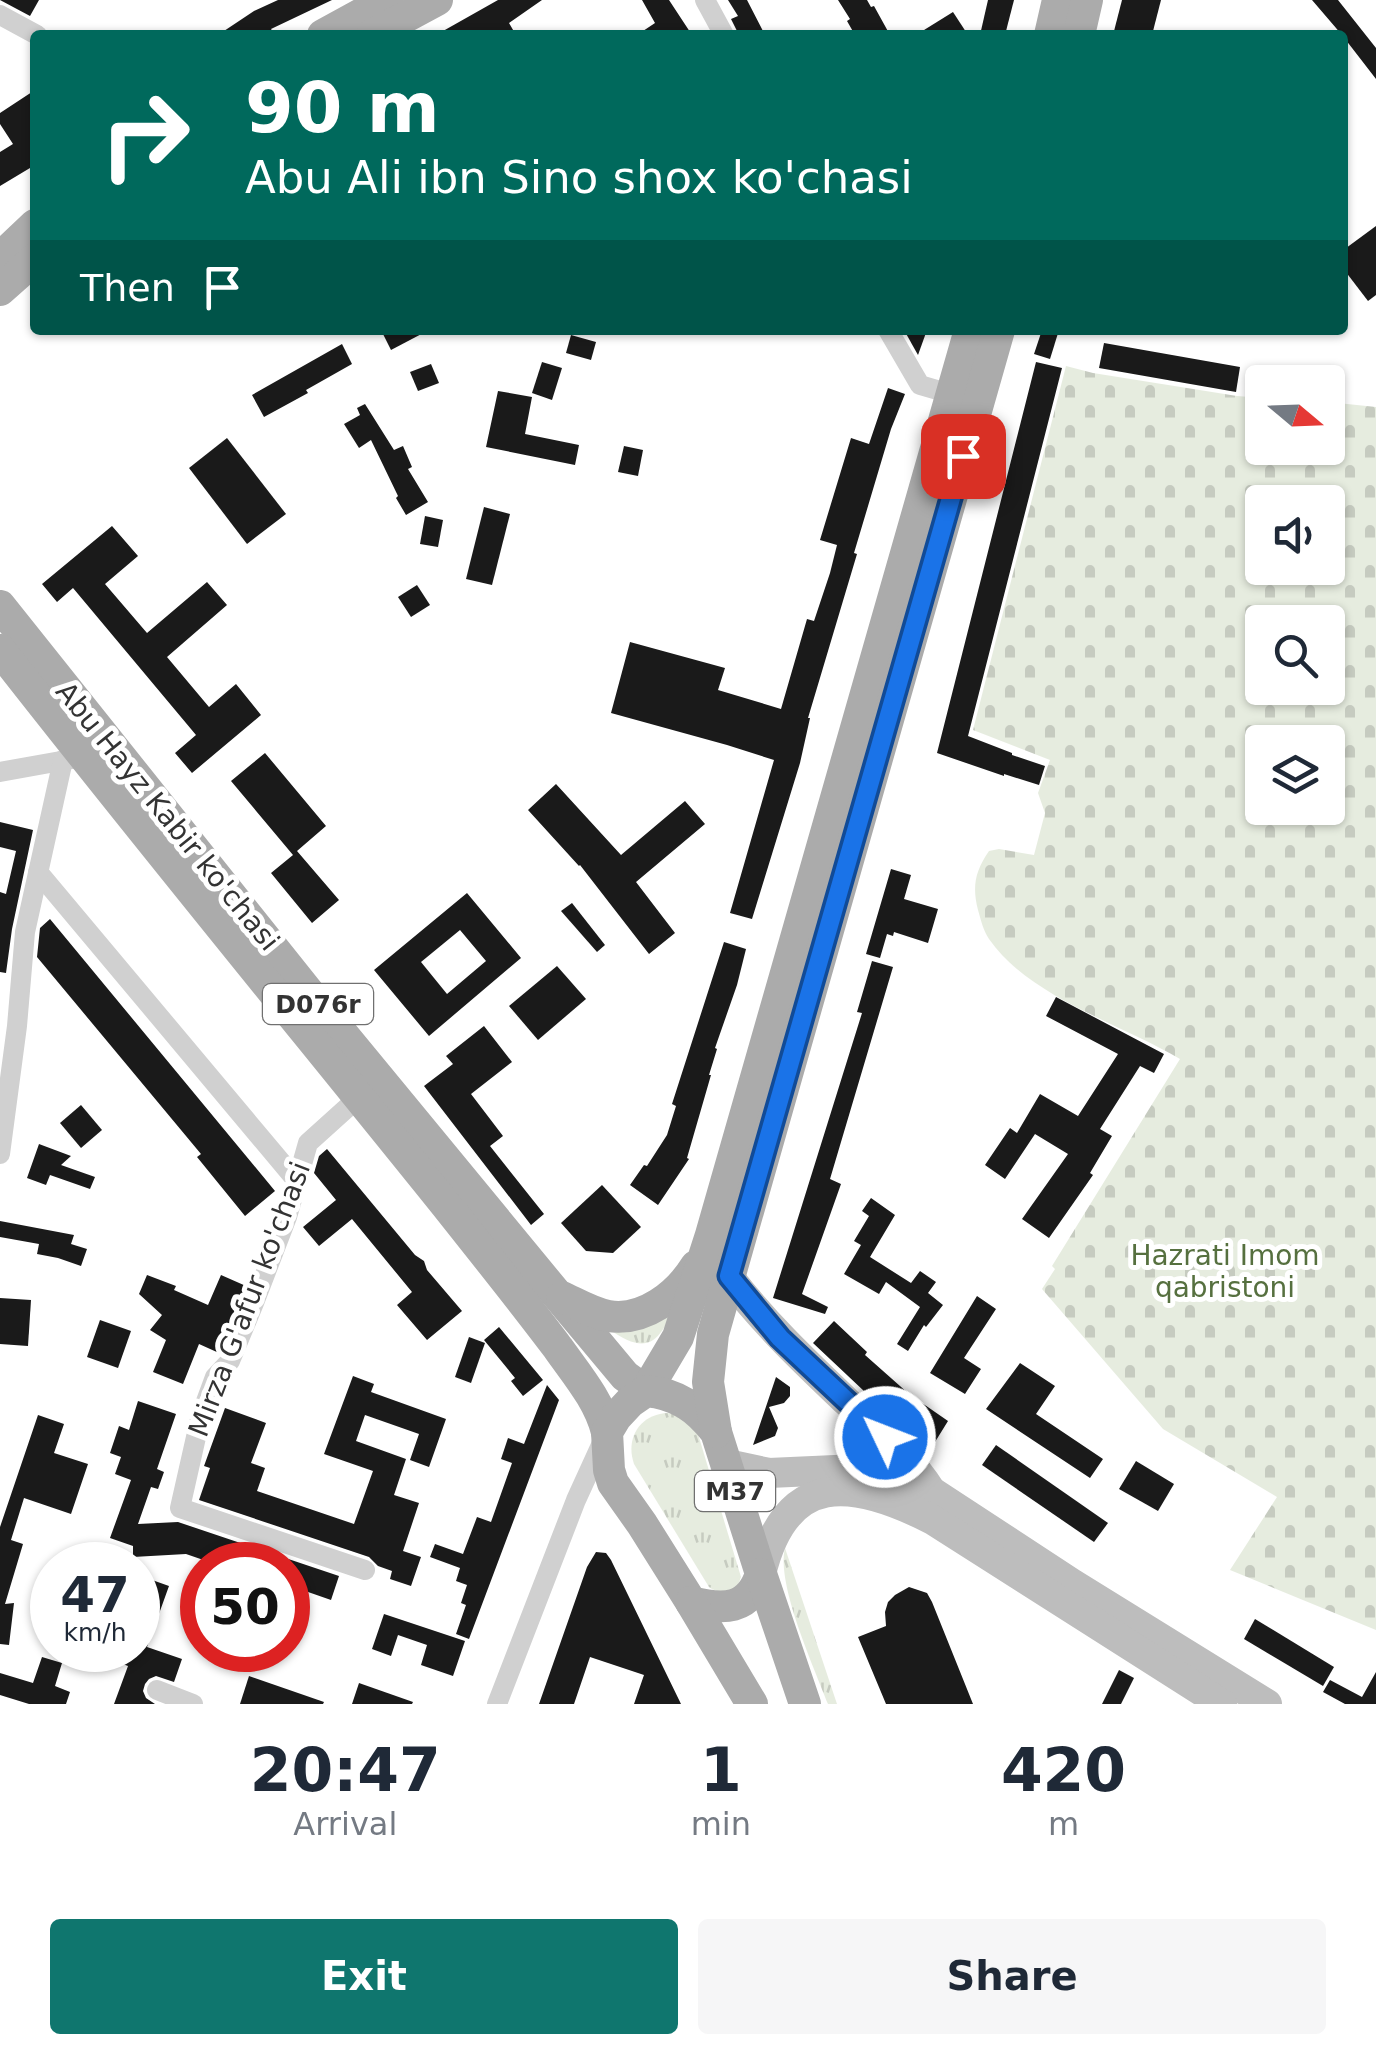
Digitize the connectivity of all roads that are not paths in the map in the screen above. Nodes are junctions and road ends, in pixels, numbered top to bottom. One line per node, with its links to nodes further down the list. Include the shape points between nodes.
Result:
1 (387, 0): 7 (main road)
2 (436, 0): 8 (main road)
3 (705, 0): 9 (street)
4 (1058, 0): 10 (main road)
5 (1087, 0): 11 (main road)
6 (0, 15): 12 (street)
7 (331, 30)
8 (381, 30)
9 (721, 30)
10 (1051, 30)
11 (1080, 30)
12 (30, 31)
13 (30, 231): 14 (main road)
14 (0, 258)
15 (30, 264): 16 (main road)
16 (0, 290)
17 (891, 335): 20 (street, via 920,384)
18 (969, 335): 20 (main road)
19 (998, 335): 30 (main road, M37)
20 (952, 394): 29 (main road)
21 (0, 606): 31 (main road, Abu Hayz Kabir ko'chasi / D076r)
22 (0, 650): 23 (main road, Abu Hayz Kabir ko'chasi / D076r)
23 (73, 759): 24 (street); 25 (street); 26 (main road, Abu Hayz Kabir ko'chasi / D076r)
24 (0, 772)
25 (38, 872): 27 (street); 28 (street)
26 (359, 1097): 28 (street, Mirza G'afur ko'chasi, via 308,1143); 33 (main road, Abu Hayz Kabir ko'chasi / D076r, via 530,1310 598,1405)
27 (0, 1154)
28 (297, 1181): 39 (street, Mirza G'afur ko'chasi, via 254,1303 201,1415 180,1508)
29 (711, 1236): 31 (main road, D076r, via 682,1285 646,1310 610,1316); 32 (main road, via 678,1336)
30 (729, 1276): 34 (main road, M37, via 708,1370); 36 (main road, via 780,1338 891,1443)
31 (556, 1294): 32 (main road, Abu Hayz Kabir ko'chasi / D076r)
32 (646, 1392): 33 (main road); 34 (main road, M37, via 686,1402)
33 (608, 1432): 37 (main road, via 609,1470); 38 (street)
34 (716, 1432): 35 (main road, M37)
35 (727, 1464): 36 (main road, via 769,1473 857,1469); 40 (main road, M37)
36 (931, 1491): 41 (main road)
37 (621, 1493): 38 (street, via 596,1491); 42 (main road)
38 (573, 1508): 45 (street)
39 (366, 1570)
40 (761, 1574): 41 (main road, via 774,1533 797,1506 821,1493 852,1491 895,1502); 42 (main road, via 738,1603 718,1608); 47 (main road, M37)
41 (1067, 1593): 48 (main road); 49 (main road)
42 (691, 1602): 46 (main road)
43 (156, 1690): 44 (street)
44 (193, 1704)
45 (497, 1704)
46 (752, 1704)
47 (805, 1704)
48 (1222, 1704)
49 (1267, 1704)

